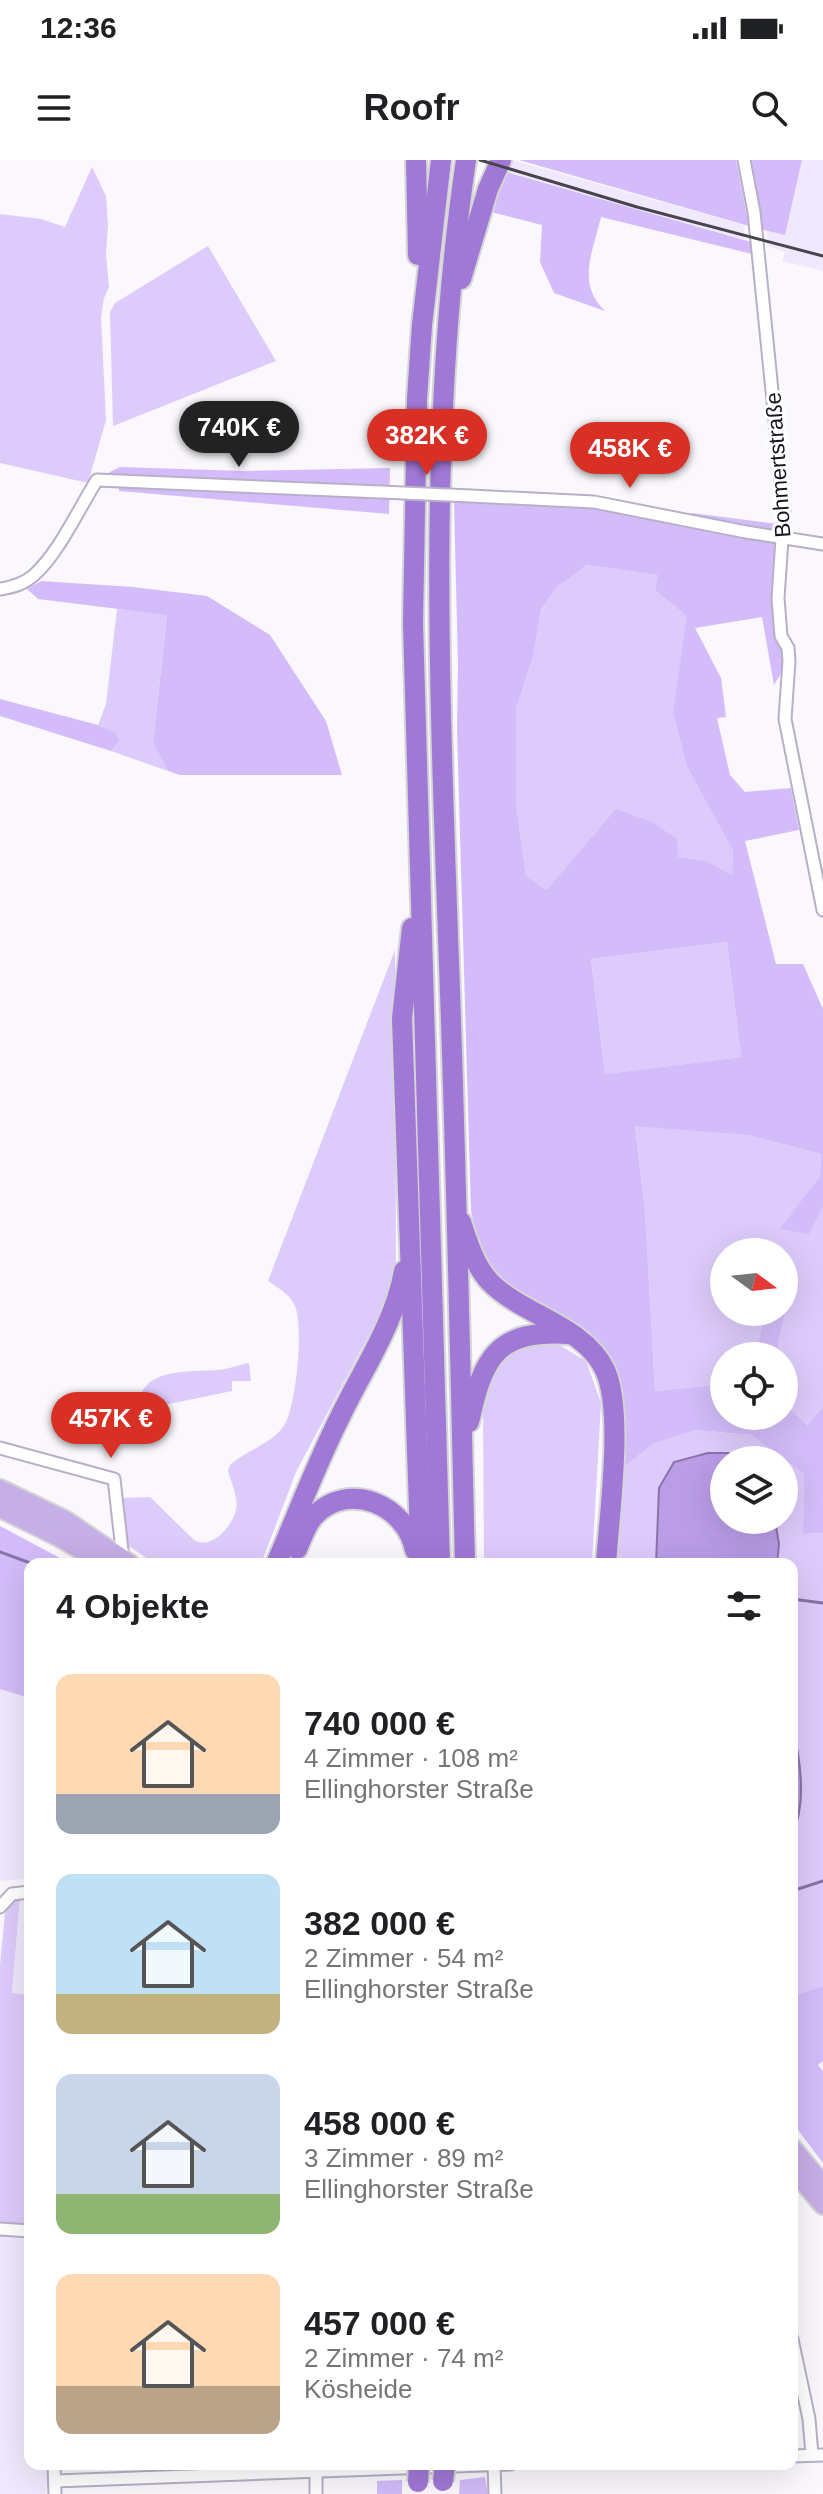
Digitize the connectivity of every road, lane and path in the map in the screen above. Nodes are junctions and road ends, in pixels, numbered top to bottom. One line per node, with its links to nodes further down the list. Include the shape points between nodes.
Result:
1 (416, 160): 6 (highway, via 418,254 413,300)
2 (441, 160): 6 (highway)
3 (466, 160): 7 (highway)
4 (501, 160): 7 (highway, via 483,202)
5 (744, 160): 8 (street, Bohmertstraße, via 757,236)
6 (422, 325): 11 (highway, via 413,594)
7 (448, 325): 13 (highway, via 438,570)
8 (784, 538): 9 (street); 10 (street, bridge, via 594,502 97,480 35,574); 12 (street, Bohmertstraße, via 778,598 789,661 785,719)
9 (823, 544)
10 (0, 589)
11 (420, 865): 14 (highway, via 402,1018); 27 (highway)
12 (823, 910)
13 (455, 1207): 15 (highway, via 490,1282); 17 (highway)
14 (409, 1235): 23 (highway, via 388,1325 329,1440); 26 (highway)
15 (570, 1334): 17 (highway, via 527,1335 497,1351 478,1386); 29 (highway, via 604,1368 614,1407)
16 (0, 1448): 22 (street, via 114,1479)
17 (463, 1453): 28 (highway)
18 (0, 1489): 21 (main road, via 65,1520)
19 (0, 1508): 20 (main road)
20 (107, 1558)
21 (113, 1558)
22 (119, 1558)
23 (279, 1558)
24 (294, 1558): 25 (highway, via 313,1517 353,1500 378,1504 395,1514 409,1533)
25 (416, 1558)
26 (418, 1558)
27 (440, 1558)
28 (465, 1558)
29 (606, 1558)
30 (24, 1893): 31 (street, via 12,1894)
31 (0, 1907)
32 (798, 2155): 34 (main road)
33 (798, 2175): 35 (main road)
34 (823, 2185)
35 (823, 2205)
36 (0, 2229): 37 (street)
37 (24, 2231)
38 (798, 2367): 39 (street)
39 (817, 2455)
40 (54, 2470): 44 (street)
41 (383, 2470): 43 (street)
42 (494, 2470): 47 (street)
43 (316, 2473): 44 (street); 46 (street)
44 (55, 2481): 45 (street)
45 (55, 2494)
46 (316, 2494)
47 (495, 2494)

